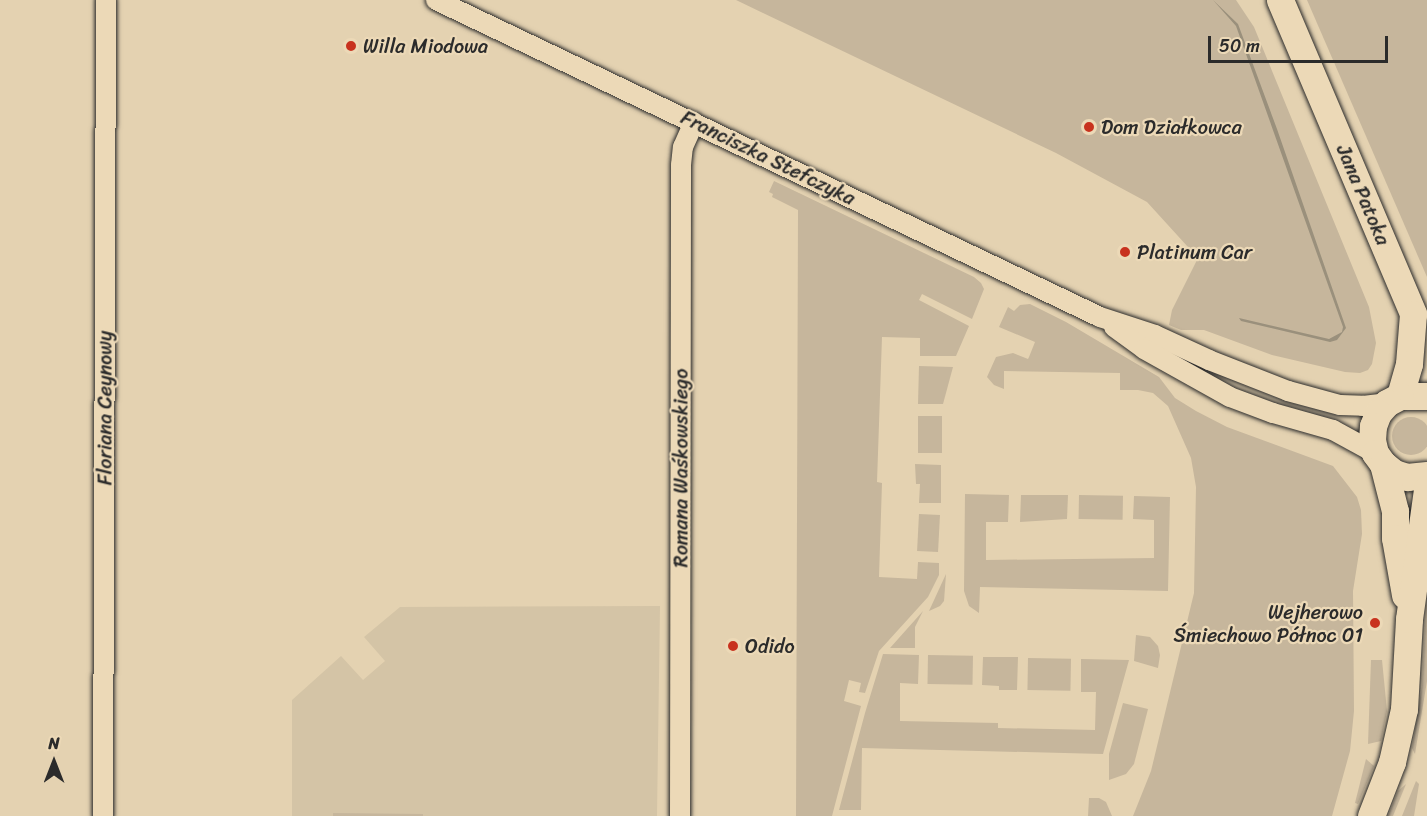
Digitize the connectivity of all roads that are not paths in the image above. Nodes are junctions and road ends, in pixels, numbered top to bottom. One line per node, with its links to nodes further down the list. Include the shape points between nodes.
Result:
1 (106, 0): 15 (street, Floriana Ceynowy)
2 (436, 0): 4 (street, Franciszka Stefczyka)
3 (1280, 0): 6 (main road, Jana Patoka)
4 (694, 123): 5 (street, Franciszka Stefczyka); 16 (street, Romana Waśkowskiego, via 683,147 681,165)
5 (1100, 317): 7 (street, Franciszka Stefczyka, via 1155,335); 8 (street, Franciszka Stefczyka, via 1144,349)
6 (1420, 323): 10 (main road, Jana Patoka, via 1410,364)
7 (1230, 369): 8 (street); 10 (street, Franciszka Stefczyka, via 1340,405 1363,406)
8 (1219, 391): 11 (street, Franciszka Stefczyka, via 1274,413 1333,430)
9 (1427, 396): 10 (main road)
10 (1394, 399): 11 (main road, Jana Patoka, via 1378,413 1372,426)
11 (1379, 459): 12 (main road, via 1394,473 1407,477); 14 (main road, Jana Patoka, via 1395,511 1395,538)
12 (1427, 475)
13 (1427, 489): 14 (main road)
14 (1409, 620): 17 (main road, via 1404,709 1392,762)
15 (103, 816)
16 (681, 816)
17 (1371, 816)

